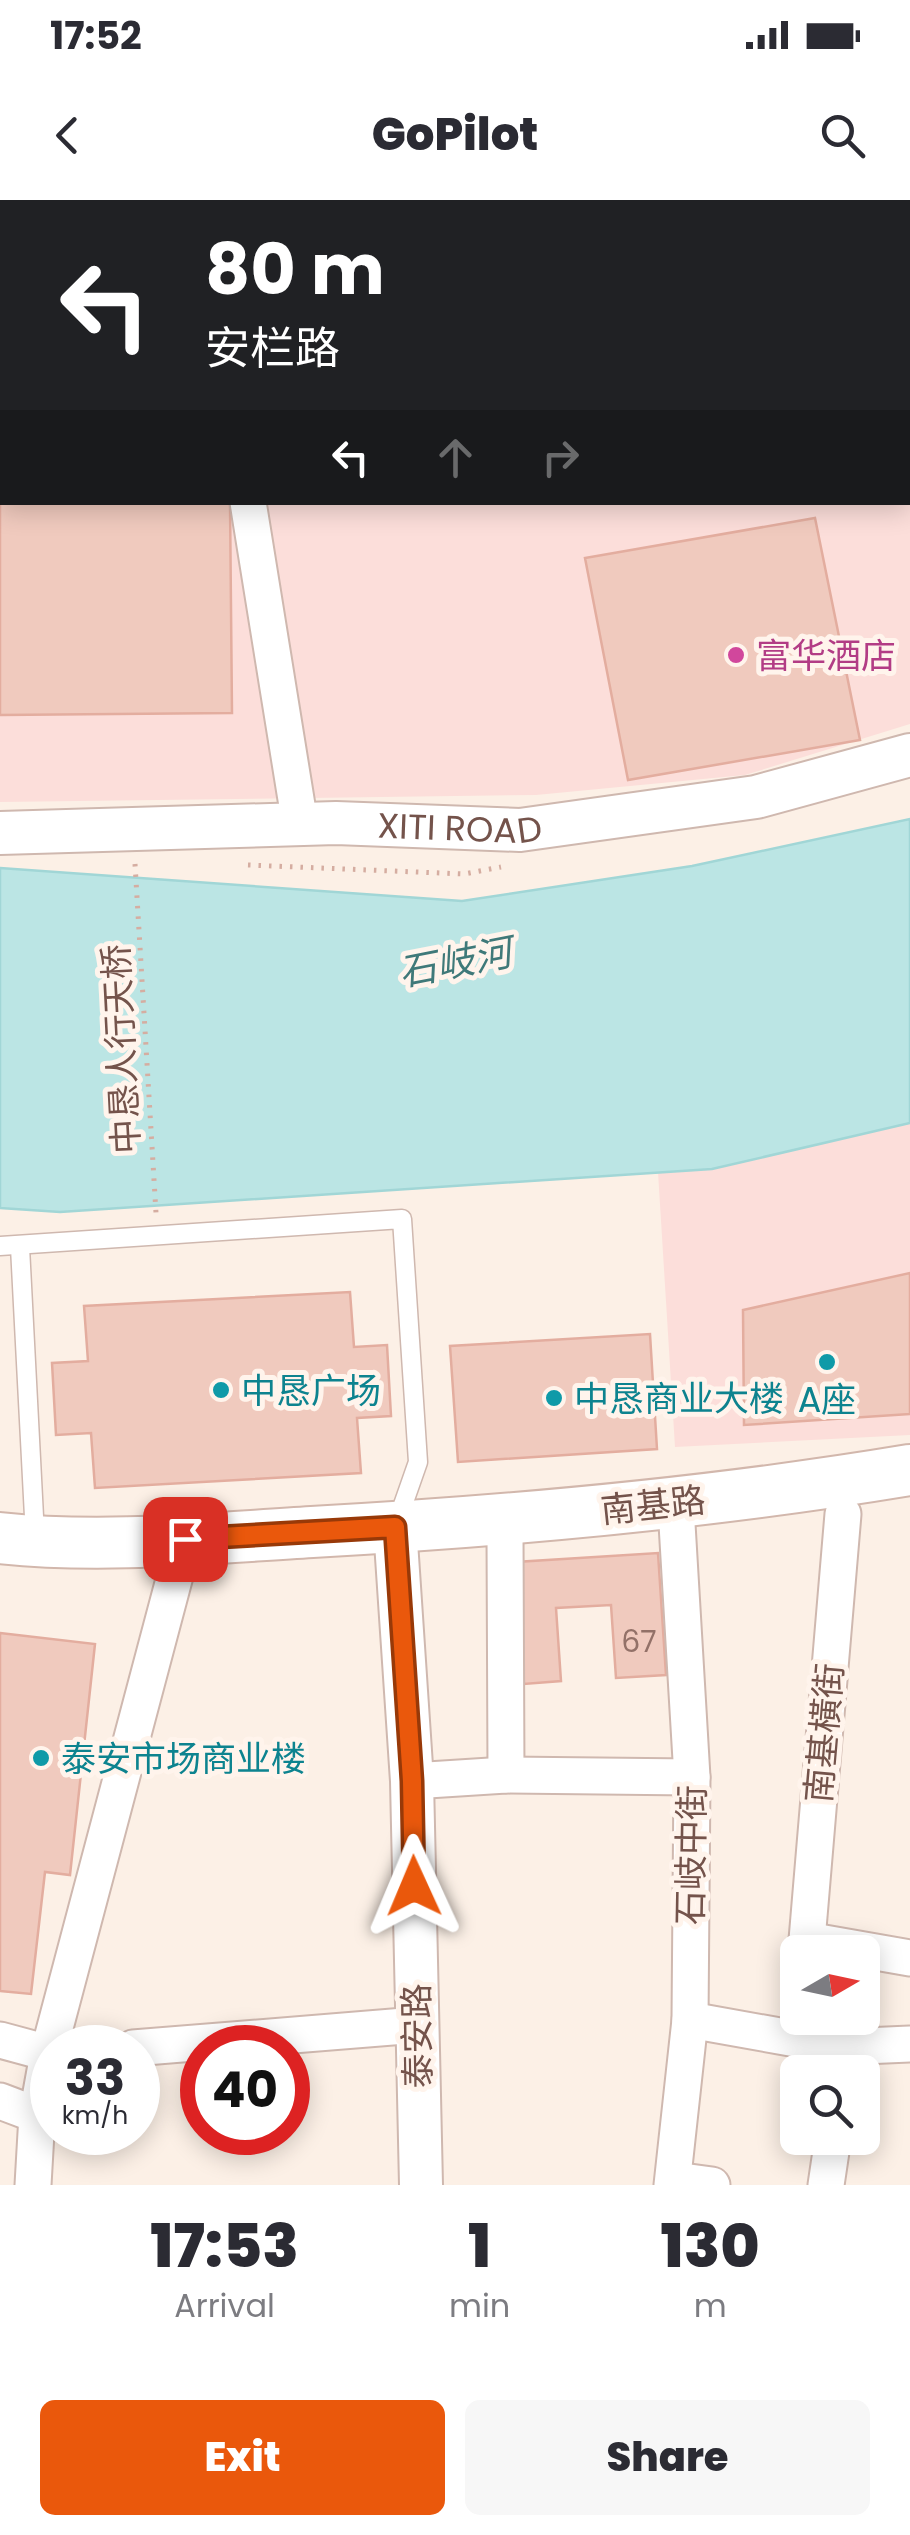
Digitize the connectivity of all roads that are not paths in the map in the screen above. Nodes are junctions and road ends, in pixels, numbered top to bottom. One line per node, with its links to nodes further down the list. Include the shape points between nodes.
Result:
1 (248, 505): 3 (street)
2 (910, 755): 3 (street, XITI ROAD, via 756,798 520,830)
3 (300, 824): 4 (street, XITI ROAD)
4 (0, 833)
5 (0, 1246): 6 (lane)
6 (20, 1247): 12 (lane, via 402,1219 418,1462); 13 (lane)
7 (910, 1470): 12 (main road, 南基路)
8 (910, 1504): 9 (main road, 南基路)
9 (843, 1514): 10 (main road, 南基路); 18 (street, 南基橫街)
10 (677, 1524): 11 (main road, 南基路); 16 (street, 石岐中街)
11 (505, 1535): 12 (main road, 南基路); 15 (street)
12 (396, 1536): 13 (main road); 14 (main road); 17 (street, 泰安路)
13 (12, 1545): 14 (main road, via 34,1560)
14 (180, 1557): 22 (street)
15 (506, 1775): 16 (street); 17 (street)
16 (692, 1777): 21 (street, 石岐中街)
17 (412, 1781): 23 (street, 泰安路)
18 (810, 1935)
19 (880, 1954): 20 (street)
20 (910, 1958)
21 (690, 2020): 27 (street); 33 (street, 石岐中街)
22 (58, 2025)
23 (417, 2025): 26 (street); 35 (street, 泰安路)
24 (0, 2040): 28 (street)
25 (910, 2044): 27 (street)
26 (160, 2046)
27 (838, 2046)
28 (30, 2048)
29 (0, 2101): 30 (street)
30 (30, 2113)
31 (34, 2155): 34 (street)
32 (831, 2155): 37 (street)
33 (674, 2182): 36 (street)
34 (33, 2185)
35 (421, 2185)
36 (712, 2185)
37 (826, 2185)

